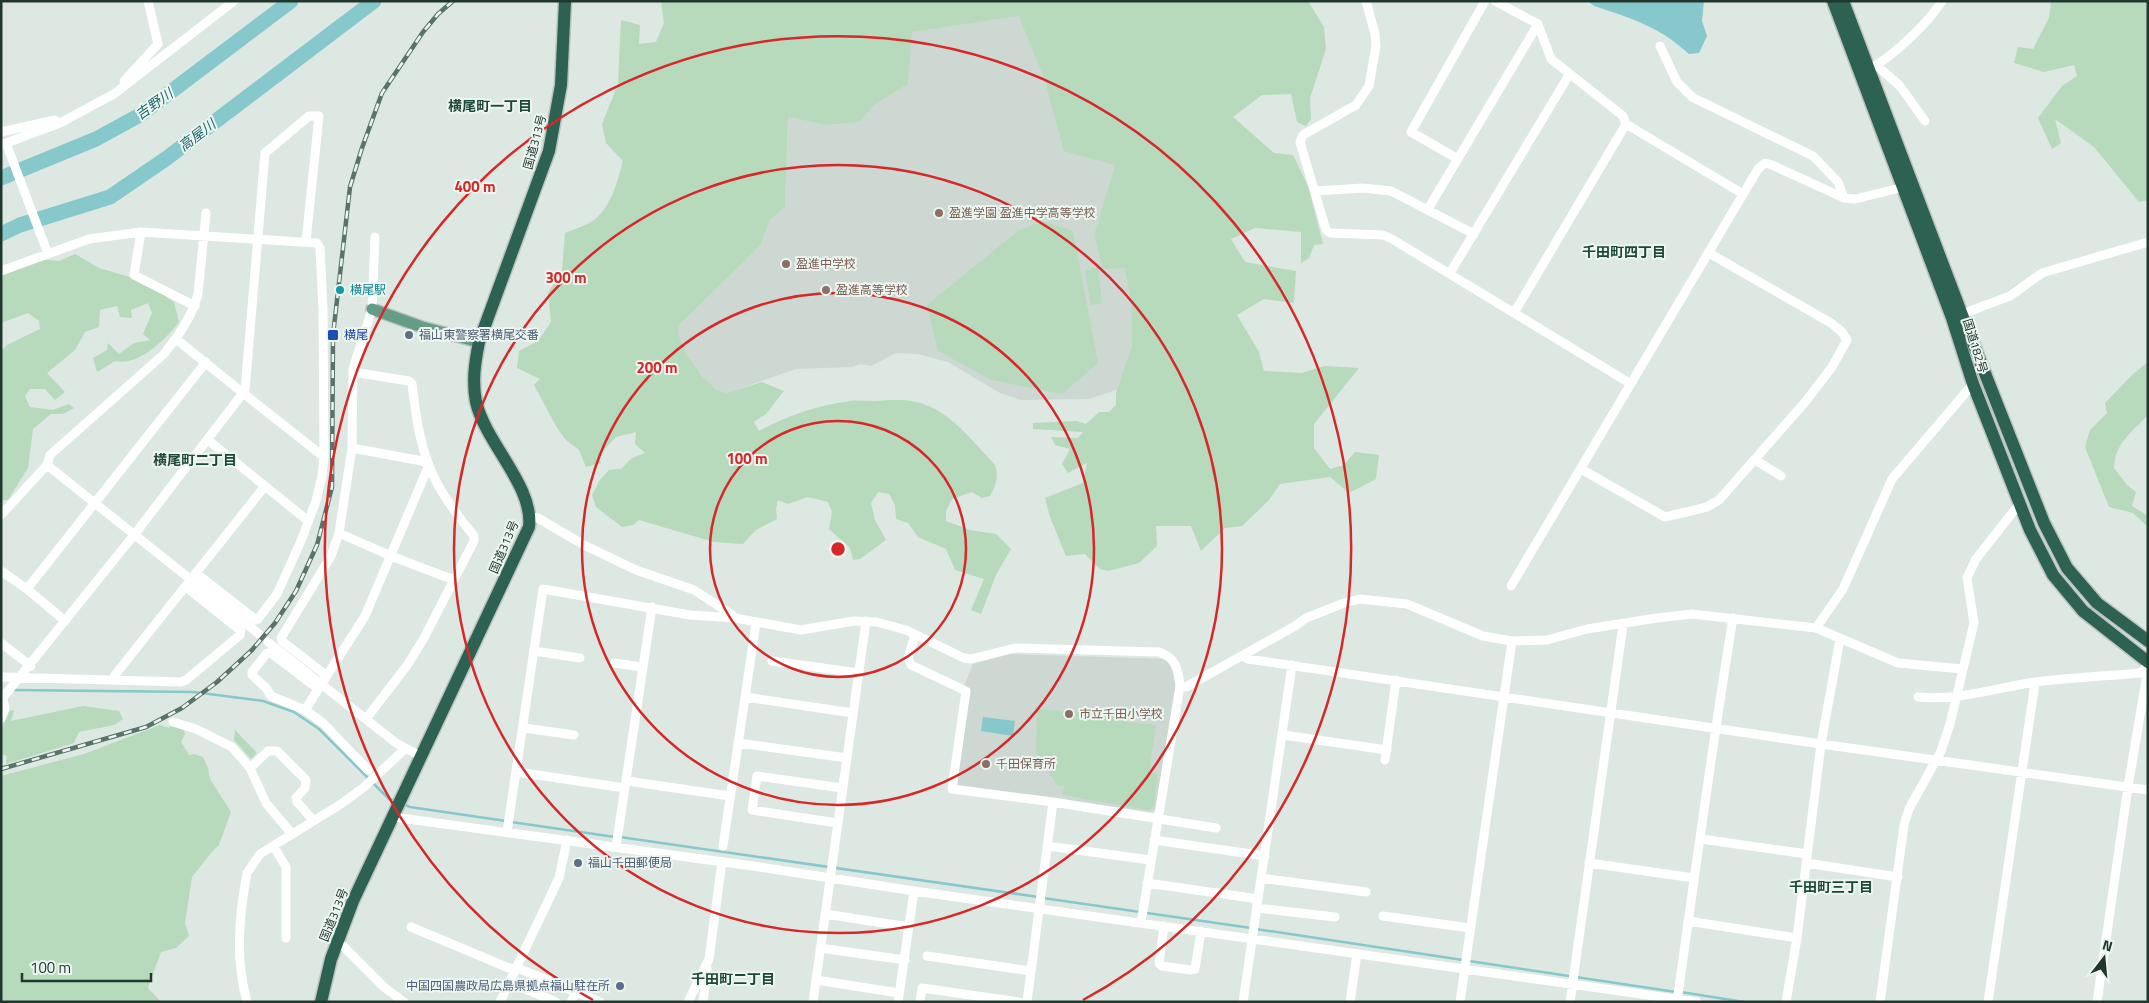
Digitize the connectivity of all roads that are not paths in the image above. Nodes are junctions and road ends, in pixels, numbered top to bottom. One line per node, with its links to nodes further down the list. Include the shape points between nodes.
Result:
1 (148, 1): 14 (street, via 158,44)
2 (234, 1): 14 (street)
3 (566, 1): 43 (highway, 国道313号, via 562,85 550,151)
4 (1366, 1): 22 (street, via 1375,40 1369,86 1356,105 1303,135 1300,142)
5 (1485, 1): 20 (street, via 1411,132)
6 (1495, 1): 10 (street)
7 (1833, 1): 12 (highway, 国道182号)
8 (1843, 1): 12 (highway, 国道182号)
9 (1942, 1): 12 (street, via 1909,38)
10 (1538, 24): 13 (street, via 1551,59); 20 (street)
11 (1660, 46): 24 (street, via 1677,82 1692,97 1813,156 1838,182)
12 (1868, 69): 15 (street, via 1900,86); 21 (highway, 国道182号)
13 (1569, 75): 17 (street, via 1623,116); 28 (street)
14 (114, 94): 16 (street)
15 (1925, 121)
16 (60, 122): 18 (street, via 54,120); 19 (street)
17 (1626, 124): 23 (street); 40 (street)
18 (1, 132)
19 (4, 144): 35 (street)
20 (1458, 159): 25 (street)
21 (1908, 186): 24 (street, via 1855,199); 41 (highway, 国道182号)
22 (1315, 190): 25 (street, via 1391,190); 37 (street, via 1326,230 1330,233 1383,235)
23 (1743, 194): 24 (street, via 1765,163); 34 (street)
24 (1844, 198)
25 (1428, 209): 28 (street)
26 (206, 213): 29 (street)
27 (141, 232): 29 (street); 35 (street, via 90,239); 38 (street, via 134,274)
28 (1474, 234): 37 (street)
29 (203, 235): 31 (street); 38 (street)
30 (375, 237): 39 (street)
31 (258, 239): 32 (street); 32 (street, via 265,153 309,116 319,116); 48 (street)
32 (306, 241): 51 (street, via 320,248)
33 (2148, 242): 41 (street, via 2042,273 2010,296)
34 (1709, 253): 46 (street); 52 (street, via 1830,323 1847,340 1832,367)
35 (48, 254): 36 (street)
36 (1, 271)
37 (1450, 273): 40 (street)
38 (195, 306): 42 (street)
39 (372, 309): 43 (main road, via 422,327); 45 (street)
40 (1514, 314): 46 (street)
41 (1957, 316): 47 (highway, 国道182号); 83 (highway, 国道182号, via 2044,523 2067,568 2097,603)
42 (176, 339): 44 (street); 54 (street, via 164,354 50,455)
43 (480, 342): 61 (highway, 国道313号, via 473,382 476,402 488,433 524,494)
44 (206, 362): 48 (street); 59 (street)
45 (353, 372): 50 (street); 53 (street, via 412,384)
46 (1631, 384): 55 (street)
47 (1973, 384): 58 (highway, 国道182号); 78 (street, via 1892,479 1842,589)
48 (243, 393): 49 (street); 51 (street)
49 (208, 440): 57 (street); 64 (street)
50 (352, 448): 53 (street); 63 (street)
51 (324, 457): 62 (street, via 316,501)
52 (1755, 460): 55 (street, via 1718,500 1707,507 1664,516); 56 (street)
53 (428, 464): 65 (street); 68 (street, via 438,485 474,536)
54 (47, 465): 59 (street); 60 (street)
55 (1581, 469): 69 (street)
56 (1781, 476)
57 (265, 486): 62 (street); 67 (street)
58 (2020, 503): 92 (highway, 国道182号, via 2053,575 2083,611); 95 (street, via 1976,559 1968,578 1974,623)
59 (95, 504): 64 (street); 70 (street)
60 (1, 515)
61 (530, 517): 72 (street, via 538,518 584,546 636,570 694,590); 123 (highway, 国道313号, via 526,536)
62 (307, 520): 67 (street, via 288,572 277,594 258,619)
63 (339, 533): 65 (street); 101 (street, via 331,556 281,638)
64 (134, 535): 67 (street); 74 (street)
65 (391, 556): 68 (street); 101 (street, via 365,616)
66 (1, 571): 70 (street)
67 (191, 580): 79 (street); 98 (street); 98 (street, via 241,631 240,634 181,682)
68 (454, 580): 113 (street, via 408,664)
69 (1511, 586)
70 (27, 589): 74 (street)
71 (652, 607): 72 (street, via 690,615); 86 (street, via 544,589); 94 (street)
72 (735, 618): 76 (street)
73 (1733, 618): 77 (street, via 1692,614); 78 (street); 116 (street)
74 (65, 621): 93 (street)
75 (866, 621): 76 (street, via 854,620 801,630); 80 (street); 96 (street)
76 (756, 623): 105 (street)
77 (1623, 624): 82 (street, via 1547,640); 111 (street)
78 (1816, 628): 81 (street)
79 (259, 634)
80 (915, 635): 103 (street, via 971,659 1015,648 1159,652 1169,656 1178,666); 136 (street, via 908,658 911,665 966,691 952,789)
81 (1840, 639): 95 (street, via 1898,663); 120 (street)
82 (1512, 641): 87 (street, via 1483,636 1418,606 1360,599 1306,618); 104 (street)
83 (2148, 641)
84 (268, 642): 101 (street)
85 (1, 643): 93 (street)
86 (534, 651): 88 (street); 115 (street)
87 (1242, 656): 91 (street, via 1248,660); 103 (street, via 1186,687)
88 (580, 658)
89 (772, 661): 96 (street)
90 (614, 663): 94 (street)
91 (1292, 665): 99 (street); 118 (street)
92 (2148, 665): 102 (street, via 2141,673); 132 (street)
93 (31, 666): 100 (street)
94 (642, 667): 131 (street)
95 (1962, 669): 106 (street)
96 (859, 673): 110 (street)
97 (1, 677): 100 (street)
98 (113, 680): 100 (street)
99 (1396, 680): 104 (street); 122 (street)
100 (18, 681): 107 (street)
101 (323, 682): 109 (street); 109 (street, via 271,653 252,672 272,696); 113 (street)
102 (2035, 682): 106 (street); 130 (street)
103 (1180, 686): 138 (street)
104 (1505, 696): 111 (street); 173 (street)
105 (745, 697): 110 (street); 119 (street)
106 (1956, 697): 108 (street); 126 (street)
107 (4, 698): 112 (street)
108 (1918, 698)
109 (305, 710): 128 (street, via 323,723)
110 (853, 712): 124 (street)
111 (1610, 712): 116 (street); 155 (street)
112 (1, 718)
113 (366, 719): 121 (street)
114 (173, 722): 127 (street, via 226,742)
115 (524, 728): 117 (street); 129 (street)
116 (1715, 728): 120 (street); 144 (street)
117 (574, 735)
118 (1283, 735): 122 (street); 151 (street)
119 (738, 742): 124 (street); 135 (street)
120 (1821, 744): 126 (street); 152 (street)
121 (405, 749): 123 (street); 139 (street, via 364,787)
122 (1387, 750): 125 (street)
123 (422, 758): 137 (highway, 国道313号)
124 (847, 758): 133 (street)
125 (1385, 760)
126 (1936, 760): 130 (street); 157 (street, via 1904,825)
127 (250, 768): 139 (street, via 268,751 277,751 306,780 305,788 296,798); 143 (street, via 266,803)
128 (368, 770)
129 (517, 772): 131 (street); 141 (street)
130 (2021, 772): 132 (street); 213 (street)
131 (626, 784): 135 (street); 146 (street)
132 (2128, 787): 134 (street); 214 (street)
133 (842, 788): 140 (street); 140 (street, via 757,776 752,810)
134 (2148, 790)
135 (730, 796): 148 (street)
136 (1054, 802): 138 (street); 149 (street)
137 (398, 807): 141 (street); 178 (highway, 国道313号, via 353,901)
138 (1159, 818): 142 (street); 147 (street)
139 (314, 821): 143 (street)
140 (837, 823): 156 (street)
141 (508, 825): 145 (street)
142 (1216, 828)
143 (292, 834): 150 (street)
144 (1701, 839): 152 (street); 159 (street)
145 (567, 840): 146 (street); 185 (street, via 559,878)
146 (617, 840): 154 (street)
147 (1154, 840): 151 (street); 153 (street)
148 (723, 846)
149 (1048, 846): 153 (street); 163 (street)
150 (274, 847): 176 (street, via 286,867); 193 (street, via 260,854 246,873 239,958)
151 (1265, 856): 158 (street)
152 (1807, 859): 157 (street); 177 (street)
153 (1150, 860): 160 (street)
154 (722, 862): 156 (street); 182 (street)
155 (1589, 863): 159 (street); 187 (street)
156 (831, 871): 161 (street); 165 (street)
157 (1898, 877): 212 (street)
158 (1262, 878): 162 (street); 164 (street)
159 (1694, 878): 169 (street)
160 (1147, 883): 164 (street); 166 (street)
161 (914, 891): 163 (street); 172 (street)
162 (1366, 892)
163 (1041, 902): 166 (street); 186 (street)
164 (1258, 904): 168 (street); 175 (street)
165 (825, 914): 172 (street); 179 (street)
166 (1142, 916): 170 (street)
167 (1383, 916): 173 (street)
168 (1335, 917)
169 (1688, 921): 177 (street); 191 (street)
170 (1164, 926): 174 (street); 174 (street, via 1159,963 1190,970 1195,968)
171 (410, 927): 185 (street)
172 (909, 927): 183 (street)
173 (1470, 928): 184 (street)
174 (1201, 931): 175 (street)
175 (1253, 932): 180 (street); 206 (street)
176 (286, 938)
177 (1797, 938): 211 (street)
178 (337, 943): 194 (highway, 国道313号); 195 (street)
179 (820, 948): 183 (street); 188 (street)
180 (1357, 954): 184 (street); 207 (street)
181 (926, 956): 186 (street)
182 (709, 959): 200 (street); 201 (street)
183 (905, 960): 192 (street)
184 (1465, 964): 187 (street); 208 (street)
185 (515, 969): 189 (street); 190 (street)
186 (1031, 971): 205 (street)
187 (1573, 979): 191 (street); 209 (street)
188 (816, 980): 192 (street); 202 (street)
189 (509, 982): 196 (street); 197 (street)
190 (576, 991): 198 (street); 199 (street)
191 (1678, 996): 210 (street)
192 (899, 997)
193 (247, 1002)
194 (321, 1002)
195 (404, 1002)
196 (500, 1002)
197 (556, 1002)
198 (571, 1002)
199 (600, 1002)
200 (688, 1002)
201 (703, 1002)
202 (812, 1002)
203 (920, 1002): 204 (street, via 922,988)
204 (1019, 1002)
205 (1027, 1002)
206 (1243, 1002)
207 (1350, 1002)
208 (1460, 1002)
209 (1570, 1002)
210 (1697, 1002)
211 (1786, 1002)
212 (1880, 1002)
213 (1988, 1002)
214 (2097, 1002)

